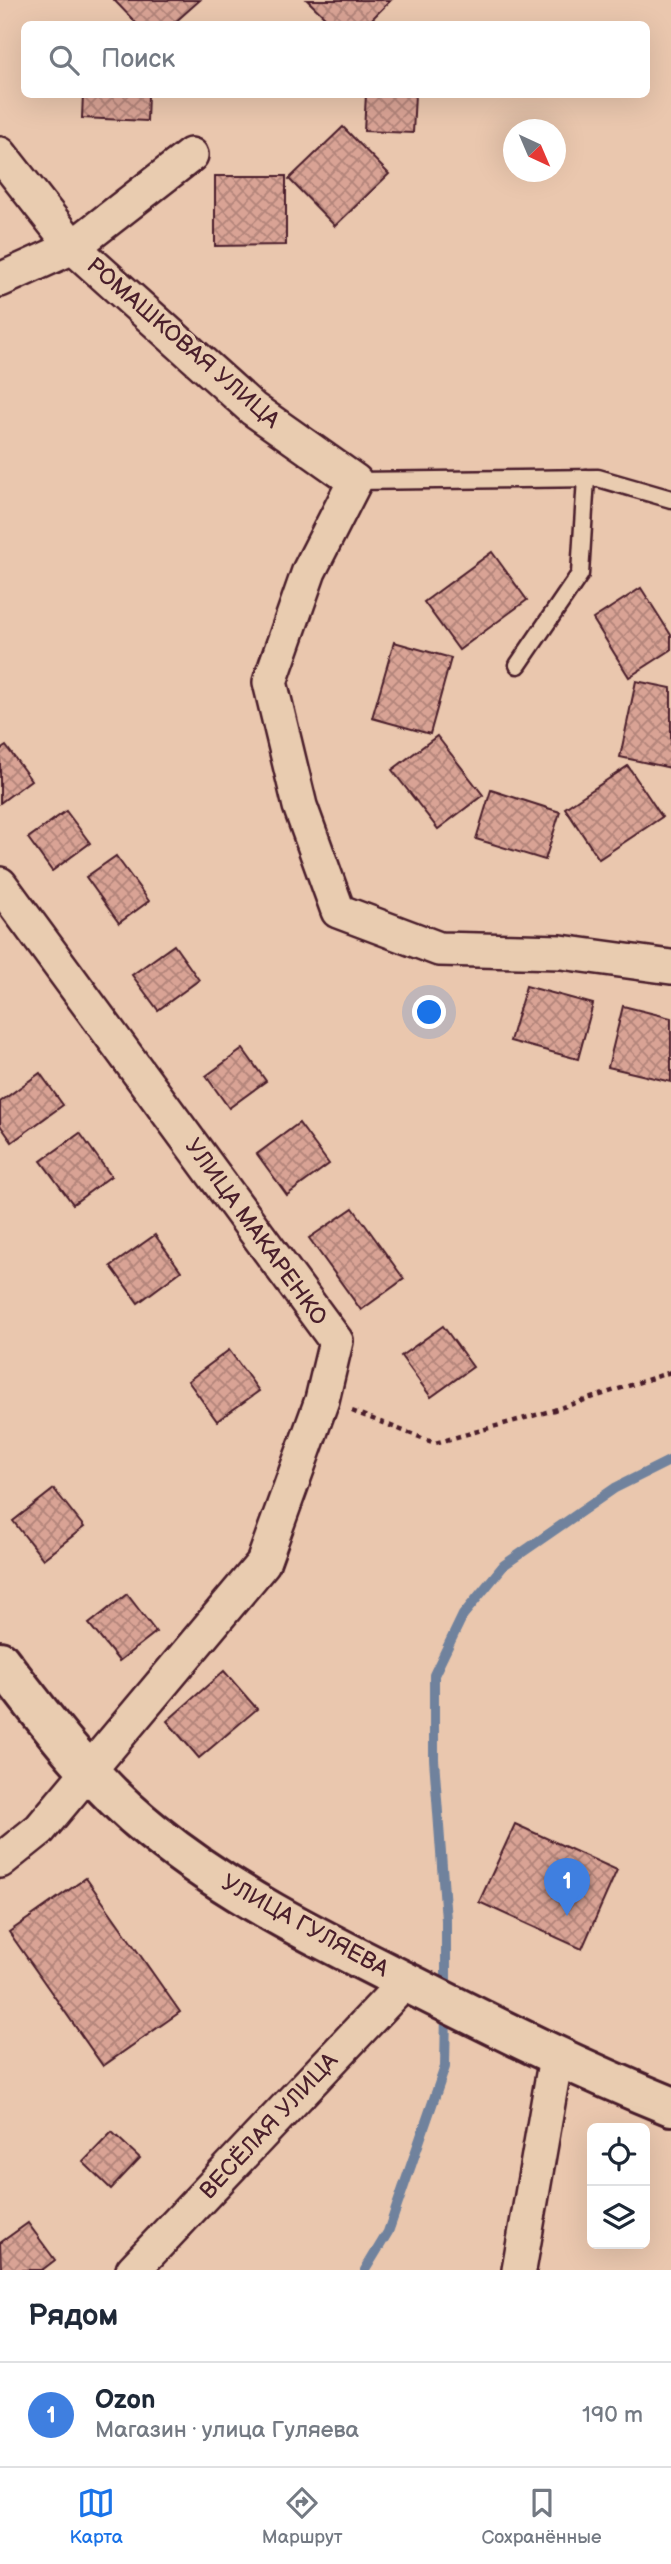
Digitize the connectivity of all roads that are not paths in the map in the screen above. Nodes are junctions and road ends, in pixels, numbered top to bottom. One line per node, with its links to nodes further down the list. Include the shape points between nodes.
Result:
1 (0, 154): 3 (street, РОМАШКОВАЯ УЛИЦА)
2 (191, 155): 3 (street)
3 (73, 247): 4 (street); 6 (street, РОМАШКОВАЯ УЛИЦА, via 253,410)
4 (0, 280)
5 (586, 478): 6 (lane); 7 (lane); 8 (lane, via 580,575)
6 (355, 481): 10 (street, via 309,570 270,681 300,806 338,911 439,949 561,952)
7 (671, 499)
8 (518, 665)
9 (0, 884): 12 (street, УЛИЦА МАКАРЕНКО, via 337,1341 322,1399 263,1563)
10 (671, 967)
11 (0, 1661): 12 (main road, УЛИЦА ГУЛЯЕВА)
12 (89, 1773): 13 (street, УЛИЦА МАКАРЕНКО, via 40,1829); 14 (main road, УЛИЦА ГУЛЯЕВА, via 152,1831 220,1879 319,1939)
13 (0, 1861)
14 (405, 1982): 15 (main road, УЛИЦА ГУЛЯЕВА); 17 (street, ВЕСЁЛАЯ УЛИЦА)
15 (556, 2057): 16 (main road, УЛИЦА ГУЛЯЕВА); 18 (street)
16 (671, 2106)
17 (133, 2270)
18 (519, 2270)

